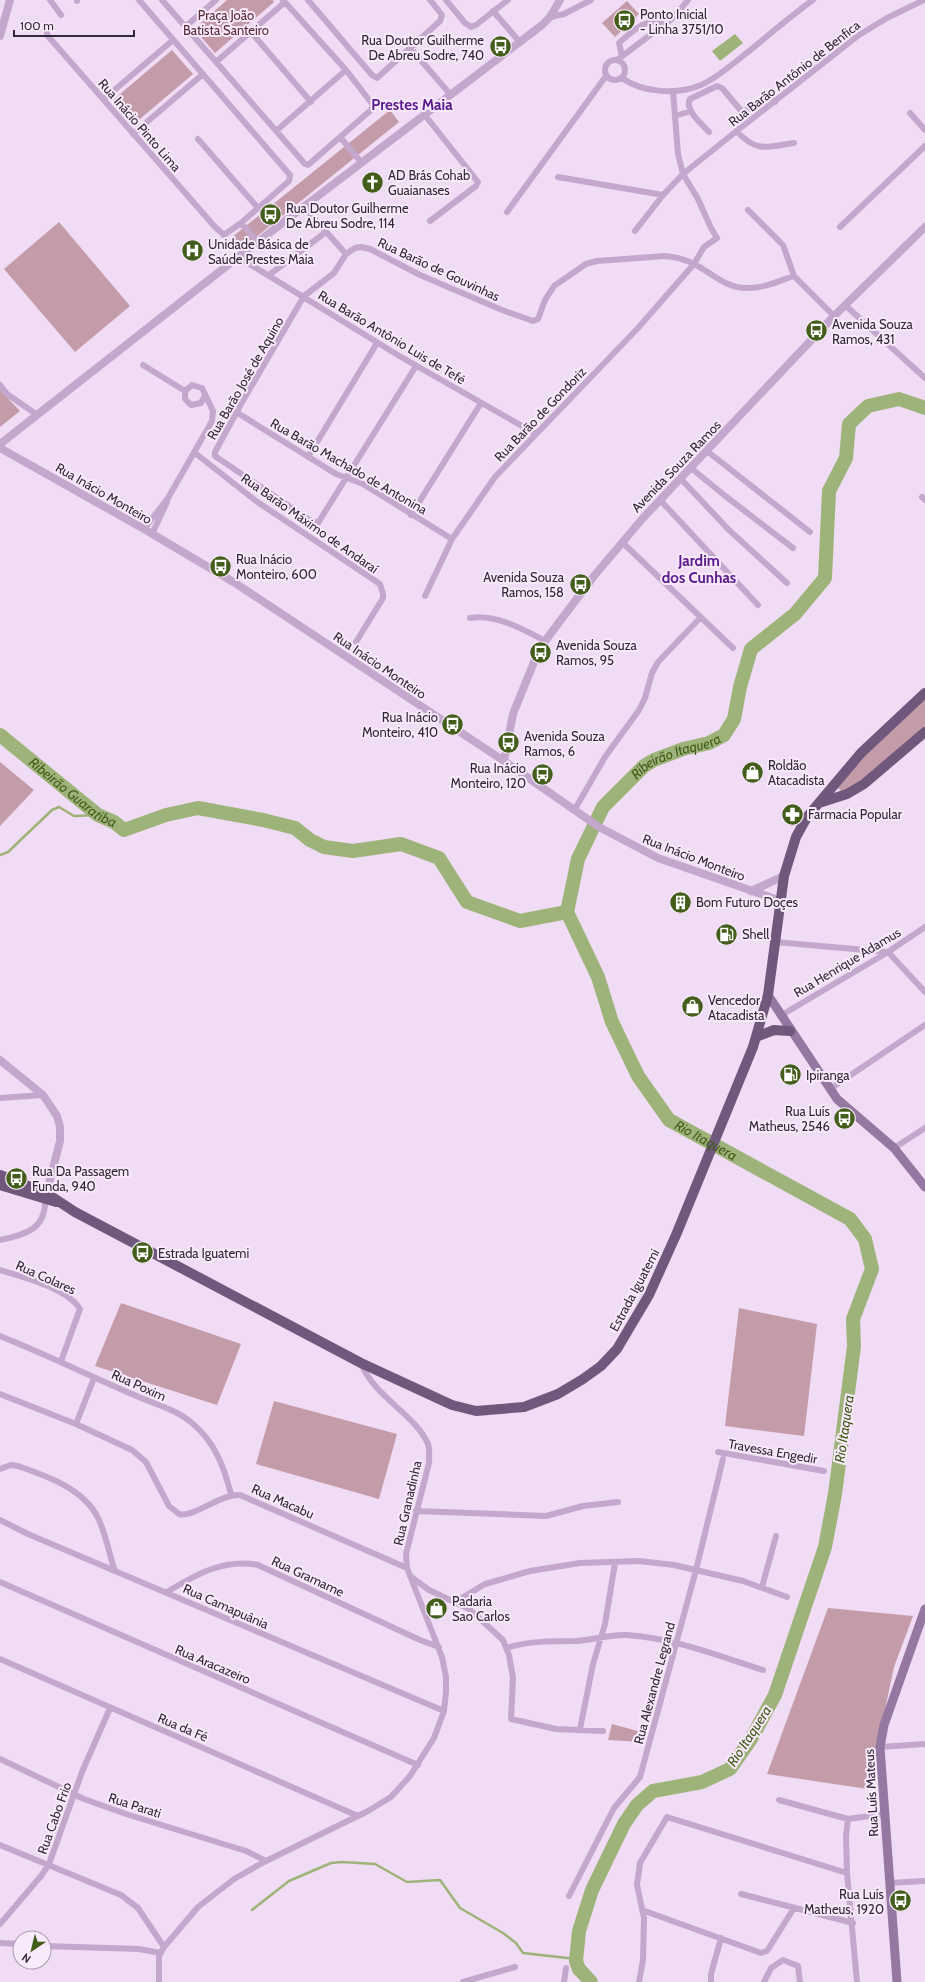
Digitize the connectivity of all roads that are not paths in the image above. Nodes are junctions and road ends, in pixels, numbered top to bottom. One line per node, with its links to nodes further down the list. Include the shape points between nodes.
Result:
1 (10, 0): 25 (street)
2 (50, 0): 19 (street)
3 (139, 0): 26 (street)
4 (162, 0): 22 (street)
5 (216, 0): 22 (street)
6 (308, 0): 28 (street, via 375,77 380,76)
7 (430, 0): 28 (street, via 442,15 440,21)
8 (446, 0): 18 (street, via 471,27)
9 (508, 0): 18 (street)
10 (560, 0): 20 (street)
11 (591, 0): 20 (street)
12 (688, 0): 21 (street)
13 (813, 0): 36 (street, via 709,81 692,88)
14 (906, 0): 17 (street)
15 (924, 0): 17 (street, Rua Barão Antônio de Benfica)
16 (284, 1): 24 (street); 32 (street)
17 (909, 7): 40 (street, Rua Barão Antônio de Benfica, via 859,35)
18 (493, 12): 27 (street)
19 (61, 15)
20 (550, 18): 27 (street)
21 (668, 22): 29 (street); 29 (street, via 656,20 645,23 618,43)
22 (186, 27): 31 (street)
23 (47, 28): 38 (street, Rua Inácio Pinto Lima, via 47,34)
24 (251, 32): 31 (street); 39 (street)
25 (0, 36)
26 (173, 40): 33 (street); 38 (street)
27 (519, 41): 37 (street)
28 (410, 49): 37 (street)
29 (622, 56): 30 (street)
30 (617, 60): 34 (street, via 611,60 606,64); 35 (street, via 625,68)
31 (216, 62): 46 (street)
32 (346, 70): 39 (street); 50 (street, via 373,102 371,110)
33 (203, 74): 49 (street); 59 (street, via 290,175 290,181)
34 (606, 76): 35 (street, via 614,81); 61 (street)
35 (622, 78): 36 (street, via 645,88)
36 (673, 91): 44 (street)
37 (450, 94): 43 (street)
38 (104, 100): 49 (street, Rua Inácio Pinto Lima)
39 (311, 102): 46 (street)
40 (775, 102): 41 (street, via 769,94 743,112 722,88 717,86 690,100 688,106); 47 (street, Rua Barão Antônio de Benfica)
41 (691, 111): 44 (street); 48 (street)
42 (910, 113): 45 (street)
43 (424, 114): 54 (street); 62 (street, via 478,182)
44 (675, 116): 55 (street, via 678,154)
45 (925, 130)
46 (276, 131): 50 (street, via 305,164 311,164)
47 (736, 131): 52 (street, via 751,145 760,148); 55 (street, Rua Barão Antônio de Benfica)
48 (709, 132)
49 (133, 134): 63 (street, Rua Inácio Pinto Lima, via 221,234)
50 (340, 137): 54 (street)
51 (198, 139): 59 (street)
52 (794, 143)
53 (925, 146): 64 (street)
54 (362, 162): 58 (street)
55 (683, 174): 57 (street, Rua Barão Antônio de Benfica); 71 (street, Rua Barão de Gondoriz, via 717,238 704,247)
56 (558, 177): 57 (street)
57 (663, 195): 66 (street, Rua Barão Antônio de Benfica)
58 (304, 207): 67 (street); 68 (street)
59 (258, 208): 63 (street)
60 (748, 210): 73 (street, via 783,245)
61 (506, 212)
62 (430, 221)
63 (241, 223): 68 (street)
64 (840, 227)
65 (925, 227): 75 (street, Avenida Souza Ramos)
66 (635, 231)
67 (326, 232): 69 (street); 72 (street)
68 (258, 242): 70 (street)
69 (346, 254): 71 (street, Rua Barão de Gouvinhas, via 355,248 365,247 420,275 533,321 538,319 554,286 586,264 665,256); 74 (street, Rua Barão José de Aquino, via 334,273)
70 (238, 257): 72 (street, Rua Barão Antônio Luis de Tefé); 86 (street)
71 (694, 264): 73 (street, via 735,287 758,288); 87 (street, Rua Barão de Gondoriz, via 638,328)
72 (269, 276): 74 (street, Rua Barão Antônio Luis de Tefé)
73 (794, 276): 76 (street)
74 (304, 296): 77 (street, Rua Barão Antônio Luis de Tefé); 85 (street, Rua Barão José de Aquino)
75 (845, 305): 76 (street, Avenida Souza Ramos); 80 (street)
76 (834, 316): 90 (street, Avenida Souza Ramos)
77 (377, 343): 79 (street, Rua Barão Antônio Luis de Tefé); 92 (street)
78 (143, 365): 82 (street)
79 (416, 366): 84 (street, Rua Barão Antônio Luis de Tefé); 94 (street)
80 (925, 378)
81 (0, 385): 86 (street, via 7,394)
82 (185, 392): 83 (street, via 190,386 197,386 202,388); 83 (street, via 185,399 191,405 202,403)
83 (205, 395): 91 (street, via 211,405 213,417)
84 (481, 403): 87 (street, Rua Barão Antônio Luis de Tefé); 98 (street)
85 (236, 412): 92 (street, Rua Barão Machado de Antonina); 94 (street, Rua Barão José de Aquino, via 215,456 311,522 319,522)
86 (36, 414): 88 (street)
87 (536, 434): 102 (street, Rua Barão de Gondoriz, via 495,477)
88 (0, 444)
89 (0, 448): 99 (street, Rua Inácio Monteiro)
90 (707, 451): 93 (street, Avenida Souza Ramos); 100 (street)
91 (195, 453): 96 (street); 111 (street, Rua Barão Máximo de Andaraí, via 256,502 380,584 383,598)
92 (308, 457): 94 (street, Rua Barão Machado de Antonina)
93 (691, 468): 95 (street, Avenida Souza Ramos); 104 (street)
94 (346, 478): 98 (street, Rua Barão Machado de Antonina, via 363,484)
95 (681, 478): 97 (street, Avenida Souza Ramos); 105 (street, via 729,530)
96 (168, 498): 99 (street); 101 (street)
97 (661, 501): 103 (street, Avenida Souza Ramos); 107 (street)
98 (411, 515): 102 (street, Rua Barão Machado de Antonina)
99 (144, 529): 101 (street, Rua Inácio Monteiro)
100 (810, 532)
101 (152, 534): 115 (street, Rua Inácio Monteiro, via 235,583)
102 (452, 540): 106 (street, Rua Barão de Gondoriz)
103 (622, 542): 109 (street); 110 (street, Avenida Souza Ramos)
104 (792, 548)
105 (787, 583)
106 (425, 596)
107 (758, 605)
108 (470, 618): 110 (street, via 495,620)
109 (700, 618): 112 (street); 119 (street, via 658,662 639,710 605,757)
110 (545, 641): 115 (street, Avenida Souza Ramos, via 513,714)
111 (356, 642)
112 (733, 648)
113 (925, 693): 116 (main road, Estrada Iguatemi, via 861,753)
114 (925, 732): 117 (main road, via 864,784)
115 (504, 761): 119 (street, Rua Inácio Monteiro)
116 (836, 781): 117 (main road, via 839,790); 118 (main road, Estrada Iguatemi)
117 (847, 794): 118 (main road)
118 (822, 802): 120 (main road, Estrada Iguatemi, via 807,817 796,837)
119 (575, 809): 121 (street, Rua Inácio Monteiro, via 599,827 658,858)
120 (784, 876): 121 (street, Rua Inácio Monteiro); 122 (main road, Estrada Iguatemi)
121 (750, 891): 122 (street, Rua Inácio Monteiro)
122 (781, 902): 124 (main road, Estrada Iguatemi)
123 (925, 927): 125 (street, Rua Henrique Adamus)
124 (775, 942): 125 (street); 127 (main road, Estrada Iguatemi)
125 (888, 952): 126 (street); 128 (street, Rua Henrique Adamus)
126 (925, 992)
127 (768, 995): 128 (main road); 131 (main road, Estrada Iguatemi)
128 (780, 1016): 130 (main road)
129 (925, 1025): 133 (street)
130 (790, 1031): 131 (main road, via 774,1030); 133 (main road)
131 (756, 1037): 146 (main road, Estrada Iguatemi, via 715,1143 649,1295 617,1349 601,1366 558,1394 524,1407 476,1411 452,1405)
132 (0, 1060): 134 (street)
133 (830, 1089): 137 (main road, via 840,1103)
134 (43, 1095): 135 (street); 141 (street, via 57,1116 60,1128 58,1156)
135 (0, 1098)
136 (925, 1128): 137 (street)
137 (894, 1148): 140 (main road)
138 (0, 1175): 141 (main road)
139 (0, 1184): 141 (main road)
140 (925, 1187)
141 (46, 1196): 142 (street, via 46,1209 40,1224 24,1233); 146 (main road, Estrada Iguatemi)
142 (0, 1240)
143 (0, 1270): 145 (street, Rua Colares, via 54,1290 72,1299 80,1309)
144 (0, 1336): 145 (street, Rua Poxim)
145 (61, 1361): 147 (street, Rua Poxim)
146 (361, 1363): 156 (street, Rua Granadinha, via 370,1380 411,1422 427,1443 429,1463)
147 (94, 1378): 149 (street); 154 (street, Rua Poxim, via 165,1408 192,1423 218,1455)
148 (0, 1394): 149 (street, Rua Macabu)
149 (76, 1424): 154 (street, Rua Macabu, via 123,1445 142,1457 169,1506 179,1514 190,1513)
150 (718, 1452): 153 (street, Travessa Engedir)
151 (723, 1459): 161 (street, Rua Alexandre Legrand)
152 (0, 1469): 162 (street, via 11,1465 18,1466 64,1485 78,1494 98,1518)
153 (824, 1471)
154 (231, 1494): 160 (street, Rua Macabu, via 248,1497)
155 (618, 1502): 156 (street, via 583,1506 546,1516)
156 (416, 1512): 160 (street, Rua Granadinha, via 407,1545)
157 (0, 1520): 162 (street, Rua Camapuânia)
158 (776, 1536): 165 (street)
159 (615, 1562): 161 (street, via 662,1562); 168 (street, via 580,1563 530,1571 485,1584); 170 (street)
160 (407, 1568): 163 (street, Rua Granadinha)
161 (696, 1570): 165 (street); 171 (street, Rua Alexandre Legrand)
162 (115, 1571): 166 (street, Rua Camapuânia)
163 (410, 1576): 168 (street, via 430,1590); 172 (street, Rua Granadinha)
164 (0, 1582): 183 (street, Rua Aracazeiro)
165 (762, 1587): 167 (street)
166 (168, 1592): 172 (street, Rua Gramame, via 214,1567 239,1563 252,1564); 177 (street, Rua Camapuânia)
167 (787, 1597)
168 (455, 1602): 173 (street, via 486,1624 503,1640)
169 (924, 1613): 181 (main road, Rua Luís Mateus, via 884,1725)
170 (602, 1637): 171 (street, via 629,1635); 173 (street, via 530,1642); 178 (street, via 593,1664)
171 (676, 1644): 175 (street); 196 (street, Rua Alexandre Legrand, via 640,1778 614,1808)
172 (438, 1647): 177 (street, Rua Granadinha, via 446,1677)
173 (506, 1648): 178 (street, via 514,1678 510,1719 556,1728)
174 (0, 1660): 176 (street, Rua da Fé)
175 (763, 1670)
176 (110, 1708): 184 (street, Rua Cabo Frio); 187 (street, Rua da Fé)
177 (444, 1711): 183 (street, Rua Granadinha, via 434,1738)
178 (580, 1729): 179 (street)
179 (603, 1731)
180 (925, 1744): 181 (street)
181 (880, 1747): 186 (main road, Rua Luís Mateus)
182 (0, 1759): 184 (street, Rua Parati)
183 (418, 1765): 187 (street, Rua Granadinha, via 392,1797)
184 (73, 1794): 190 (street, Rua Parati); 191 (street, Rua Cabo Frio)
185 (779, 1800): 188 (street)
186 (884, 1814): 188 (street); 194 (main road, Rua Luís Mateus)
187 (358, 1816): 190 (street, Rua Granadinha)
188 (848, 1819): 192 (street)
189 (0, 1845): 191 (street)
190 (266, 1861): 205 (street, Rua Granadinha, via 234,1880 198,1907)
191 (49, 1864): 200 (street, Rua Cabo Frio); 205 (street, via 121,1895 131,1902)
192 (848, 1873): 198 (street, via 667,1817 640,1863 637,1885); 199 (street)
193 (925, 1881): 194 (street)
194 (890, 1883): 216 (main road, Rua Luís Mateus)
195 (741, 1894): 197 (street)
196 (569, 1896)
197 (794, 1908): 199 (street); 201 (street, via 767,1951 761,1953)
198 (642, 1910): 201 (street); 211 (street, via 643,1960)
199 (853, 1923): 215 (street)
200 (0, 1924)
201 (721, 1938): 212 (street)
202 (0, 1943): 203 (street)
203 (12, 1944)
204 (52, 1946): 205 (street)
205 (162, 1950): 208 (street, via 159,1956)
206 (515, 1968): 209 (street)
207 (566, 1968): 210 (street)
208 (159, 1982)
209 (463, 1982)
210 (564, 1982)
211 (639, 1982)
212 (711, 1982)
213 (764, 1982): 214 (street, via 771,1968 783,1960 798,1966)
214 (800, 1982)
215 (857, 1982)
216 (897, 1982)

